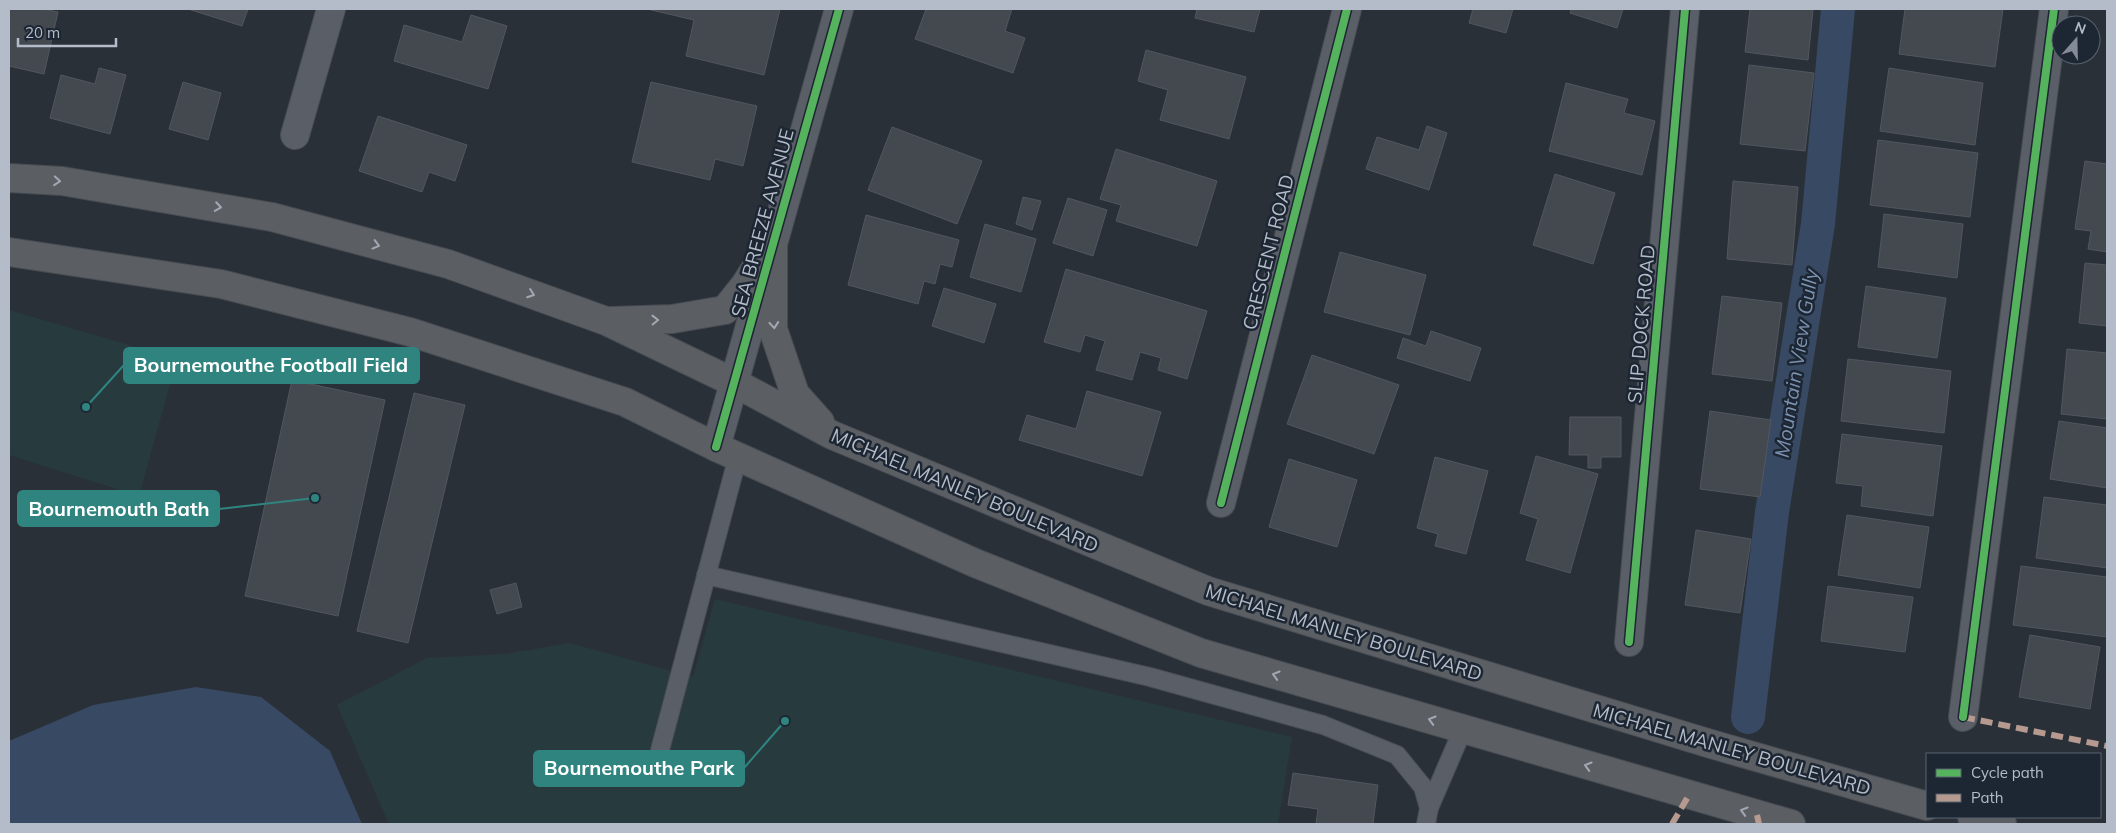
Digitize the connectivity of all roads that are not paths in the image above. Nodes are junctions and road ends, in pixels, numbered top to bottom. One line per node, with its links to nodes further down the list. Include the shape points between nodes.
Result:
1 (332, 9): 6 (street)
2 (839, 9): 8 (street, SEA BREEZE AVENUE)
3 (1347, 9): 14 (street, CRESCENT ROAD)
4 (1685, 9): 16 (street, SLIP DOCK ROAD)
5 (2054, 9): 17 (street)
6 (296, 135)
7 (9, 178): 10 (highway, MICHAEL MANLEY BOULEVARD, one-way to 10, via 62,182 272,216 448,264)
8 (773, 241): 10 (highway, one-way to 8, via 672,319 725,310); 11 (street, SEA BREEZE AVENUE); 12 (highway, one-way to 12, via 773,329 795,394)
9 (9, 252): 13 (highway, via 221,284 410,332 625,402)
10 (606, 321): 11 (highway, MICHAEL MANLEY BOULEVARD)
11 (735, 383): 12 (highway, MICHAEL MANLEY BOULEVARD); 13 (street, SEA BREEZE AVENUE)
12 (832, 435): 20 (highway, MICHAEL MANLEY BOULEVARD, via 1208,591)
13 (727, 451): 15 (lane); 18 (highway, one-way to 13, via 1201,653 975,563)
14 (1221, 503)
15 (706, 575): 19 (lane); 22 (lane, via 1150,678 1322,725 1397,756 1423,787)
16 (1629, 642)
17 (1963, 717)
18 (1462, 729): 22 (lane); 23 (highway, one-way to 18)
19 (660, 750)
20 (1926, 806)
21 (1976, 818): 24 (highway)
22 (1430, 820)
23 (1791, 824)
24 (2002, 824)

